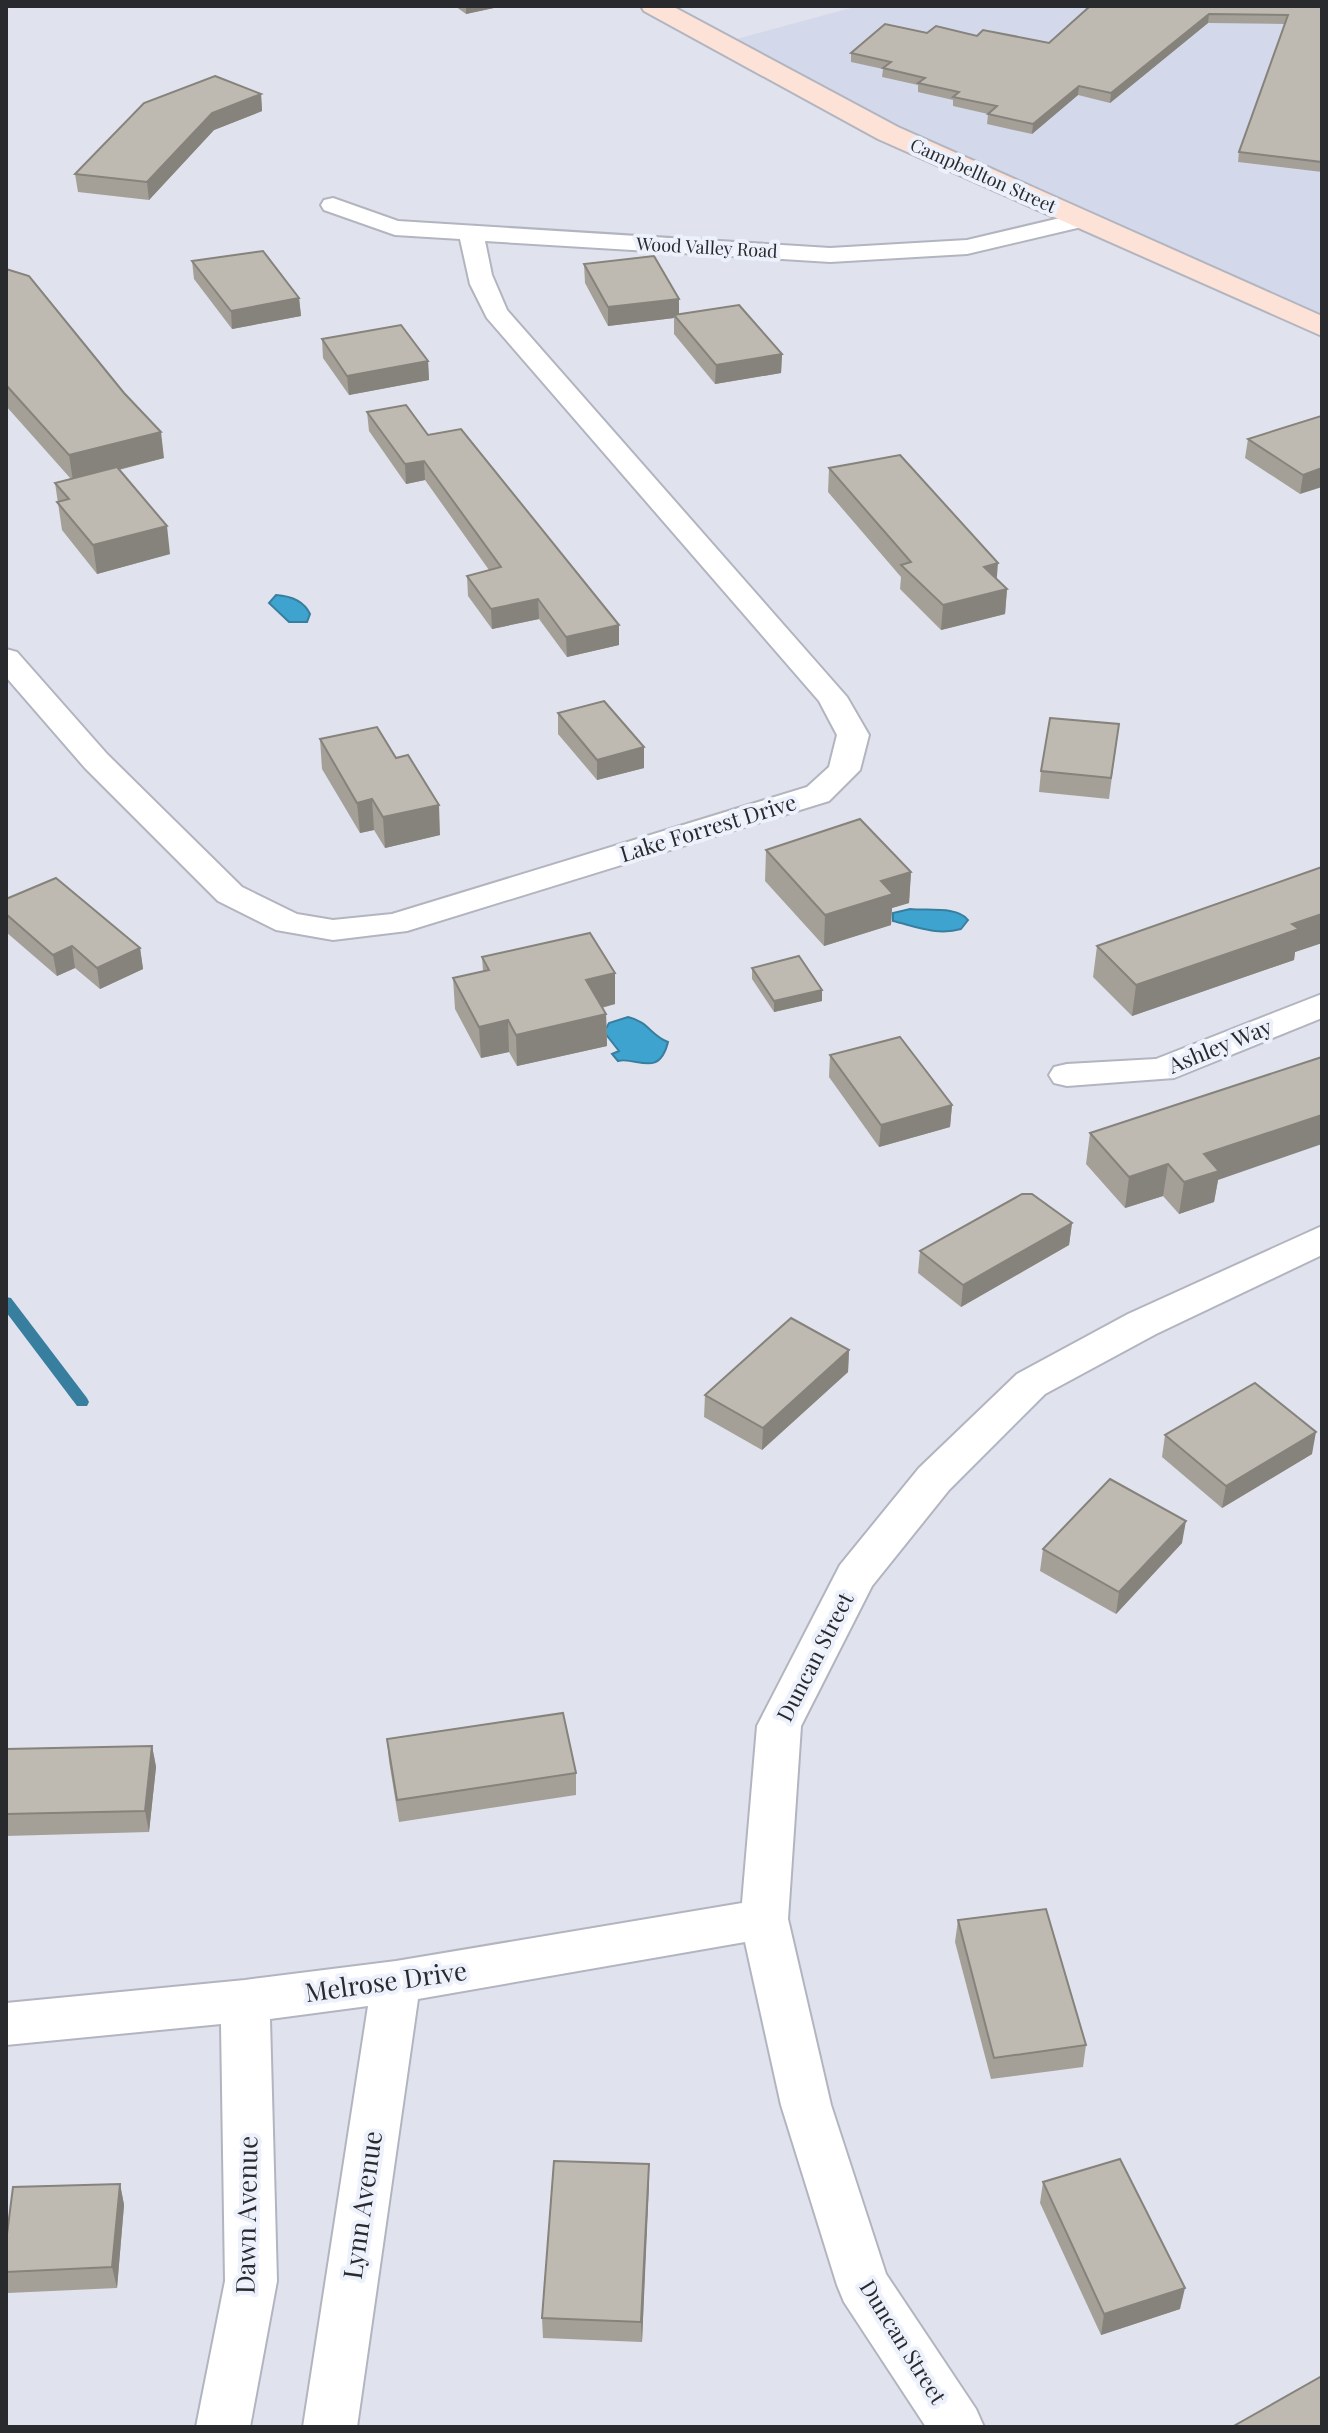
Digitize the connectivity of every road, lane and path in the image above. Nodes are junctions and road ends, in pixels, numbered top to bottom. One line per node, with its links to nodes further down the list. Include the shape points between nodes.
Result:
1 (653, 6): 3 (main road, Campbellton Street, via 888,133)
2 (333, 205): 4 (street, Wood Valley Road, via 395,228)
3 (1081, 220): 4 (street, Wood Valley Road, via 967,247 830,255); 5 (main road, Campbellton Street)
4 (472, 234): 6 (street, Lake Forrest Drive, via 483,289 496,313 832,697 853,735 844,770 827,786 803,799 395,924 333,930 288,923 230,894 96,761)
5 (1322, 327)
6 (6, 658)
7 (1322, 1005): 8 (street, Ashley Way, via 1161,1070)
8 (1067, 1075)
9 (1322, 1239): 10 (street, Duncan Street, via 1142,1324 1031,1384 934,1479 855,1576 779,1726)
10 (764, 1919): 11 (street, Melrose Drive); 16 (street, Duncan Street, via 806,2105 863,2285)
11 (396, 1982): 12 (street, Melrose Drive); 15 (street, Lynn Avenue)
12 (245, 2001): 13 (street, Melrose Drive); 14 (street, Dawn Avenue, via 251,2281)
13 (6, 2024)
14 (223, 2427)
15 (330, 2427)
16 (957, 2427)

